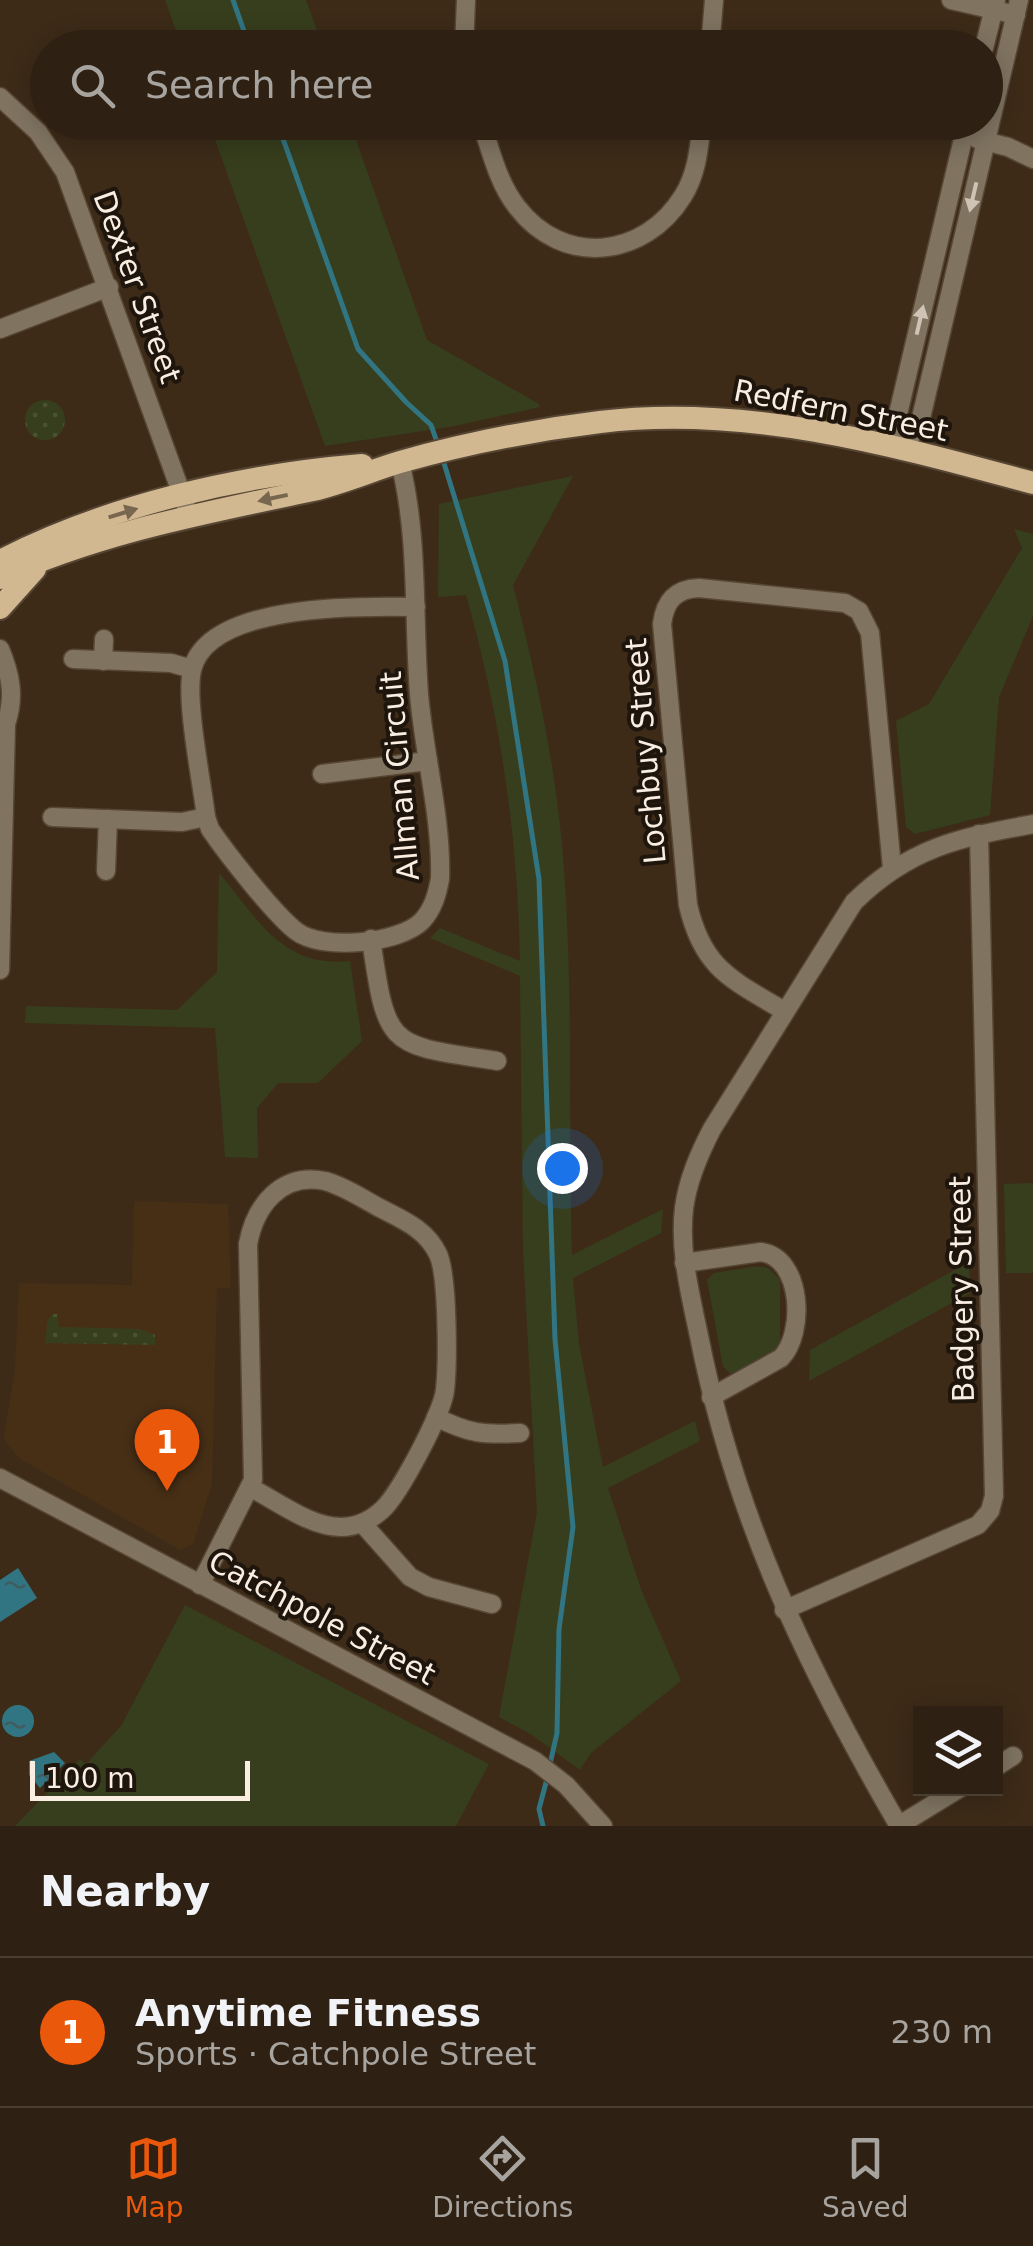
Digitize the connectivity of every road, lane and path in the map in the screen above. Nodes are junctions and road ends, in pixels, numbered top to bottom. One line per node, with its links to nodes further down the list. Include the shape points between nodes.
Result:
1 (466, 0): 6 (street)
2 (714, 0): 7 (street)
3 (951, 0): 4 (street)
4 (994, 5): 5 (street); 8 (street)
5 (1018, 8): 9 (street)
6 (465, 30)
7 (712, 30)
8 (988, 30)
9 (1003, 70)
10 (0, 97): 11 (street, Dexter Street)
11 (30, 125)
12 (43, 140): 18 (street, Dexter Street, via 65,172)
13 (487, 140): 14 (street, via 502,183 534,226 566,245 602,250 625,246 666,219 688,186)
14 (700, 140)
15 (962, 140): 20 (street, one-way to 15, via 898,414)
16 (986, 141): 17 (street); 20 (street, one-way to 20, via 921,418)
17 (1033, 160)
18 (109, 288): 19 (street); 23 (street, Dexter Street)
19 (0, 329)
20 (902, 451): 21 (main road, Redfern Street, via 792,426 680,417 601,422); 22 (main road, Redfern Street)
21 (400, 462): 23 (main road, Redfern Street, via 318,488); 27 (street, Allman Circuit, via 413,523)
22 (1033, 483)
23 (186, 505): 24 (main road, Redfern Street); 25 (main road, Redfern Street, one-way to 23, via 42,540)
24 (78, 546): 26 (main road, Redfern Street); 28 (main road, via 37,567)
25 (0, 561)
26 (0, 578)
27 (416, 607): 33 (street, via 324,608 230,627 207,642); 35 (street, Allman Circuit)
28 (0, 608)
29 (104, 639): 32 (street)
30 (0, 650): 34 (street, via 11,681 12,706)
31 (74, 660): 32 (street)
32 (103, 661): 33 (street)
33 (192, 669): 37 (street, Allman Circuit)
34 (3, 718): 45 (street)
35 (428, 761): 36 (street); 44 (street, Allman Circuit, via 441,868 436,898 406,932)
36 (322, 774)
37 (206, 816): 39 (street, via 182,822); 44 (street, Allman Circuit, via 217,840 300,934 324,944)
38 (52, 817): 39 (street)
39 (108, 819): 43 (street)
40 (1033, 824): 41 (street)
41 (980, 834): 42 (street); 57 (street, Badgery Street, via 994,1496 978,1526)
42 (892, 868): 46 (street, via 843,915); 46 (street, Lochbuy Street, via 870,633 860,611 845,603 680,591 662,624 694,932 719,969)
43 (106, 872)
44 (371, 939): 47 (street, via 389,1028 431,1051)
45 (0, 970)
46 (784, 1011): 48 (street, via 698,1156 684,1210)
47 (497, 1061)
48 (684, 1263): 49 (street); 49 (street, via 772,1254 794,1286 794,1337 785,1355)
49 (711, 1397): 57 (street)
50 (436, 1417): 51 (street, via 463,1432); 53 (street, via 446,1389 444,1278 431,1241 331,1183 291,1183 265,1200 248,1244); 54 (street, via 396,1493)
51 (520, 1433)
52 (0, 1478): 55 (street, Catchpole Street)
53 (250, 1488): 54 (street, via 321,1524); 55 (street)
54 (362, 1523): 56 (street, via 410,1576)
55 (200, 1585): 61 (street, Catchpole Street, via 535,1761)
56 (492, 1604)
57 (784, 1610): 62 (street)
58 (1014, 1756): 59 (street)
59 (1003, 1763)
60 (947, 1796): 62 (street)
61 (603, 1826)
62 (898, 1826)

